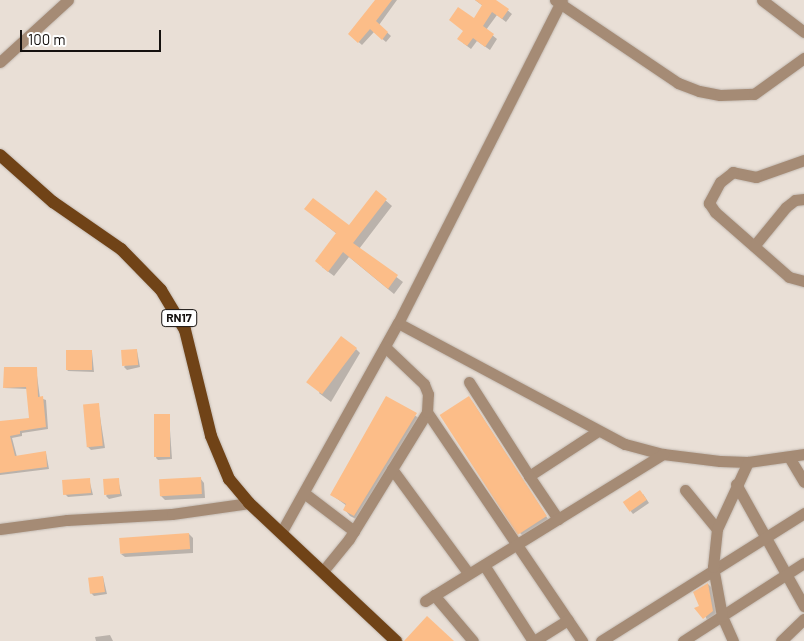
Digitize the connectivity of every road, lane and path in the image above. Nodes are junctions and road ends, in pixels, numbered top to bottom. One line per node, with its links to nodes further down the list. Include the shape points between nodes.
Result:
1 (68, 0): 6 (street)
2 (762, 0): 4 (street)
3 (559, 1): 5 (street, via 678,83 699,91 754,94); 12 (street)
4 (804, 32)
5 (804, 58)
6 (0, 62)
7 (0, 155): 27 (main road, RN17, via 53,202 121,249 170,302 194,356 216,452 229,479)
8 (804, 160): 10 (street, via 756,177 733,172 720,182 710,198 710,207)
9 (804, 199): 10 (street, via 786,206)
10 (754, 246): 11 (street, via 789,277)
11 (804, 281)
12 (398, 323): 13 (street); 16 (street)
13 (385, 347): 15 (street, via 424,384 428,394); 26 (street)
14 (469, 382): 22 (street)
15 (426, 412): 21 (street); 35 (street)
16 (598, 431): 17 (street, via 625,444); 22 (street)
17 (663, 454): 20 (street); 29 (street)
18 (804, 454): 19 (street)
19 (789, 457): 20 (street); 23 (street)
20 (748, 462): 24 (street)
21 (392, 469): 33 (street); 40 (street)
22 (529, 476): 29 (street)
23 (804, 482)
24 (736, 484): 30 (street); 34 (street)
25 (685, 490): 30 (street)
26 (304, 493): 32 (street); 33 (street)
27 (249, 503): 31 (street, via 172,514 67,520); 32 (main road, RN17)
28 (804, 513): 34 (street)
29 (558, 519): 35 (street)
30 (717, 528): 38 (street)
31 (0, 529)
32 (282, 531): 39 (main road, RN17)
33 (354, 531): 39 (street)
34 (765, 536): 38 (street); 41 (street)
35 (518, 544): 37 (street); 45 (street)
36 (804, 563): 41 (street)
37 (484, 565): 40 (street); 48 (street)
38 (713, 568): 43 (street); 50 (street)
39 (323, 571): 46 (main road, RN17)
40 (468, 574): 47 (street, via 430,598)
41 (787, 574): 42 (street); 43 (street)
42 (804, 606)
43 (722, 616): 51 (street); 52 (street)
44 (804, 619): 53 (street)
45 (568, 620): 48 (street); 49 (street)
46 (396, 641)
47 (473, 641)
48 (534, 641)
49 (582, 641)
50 (601, 641)
51 (683, 641)
52 (733, 641)
53 (781, 641)

